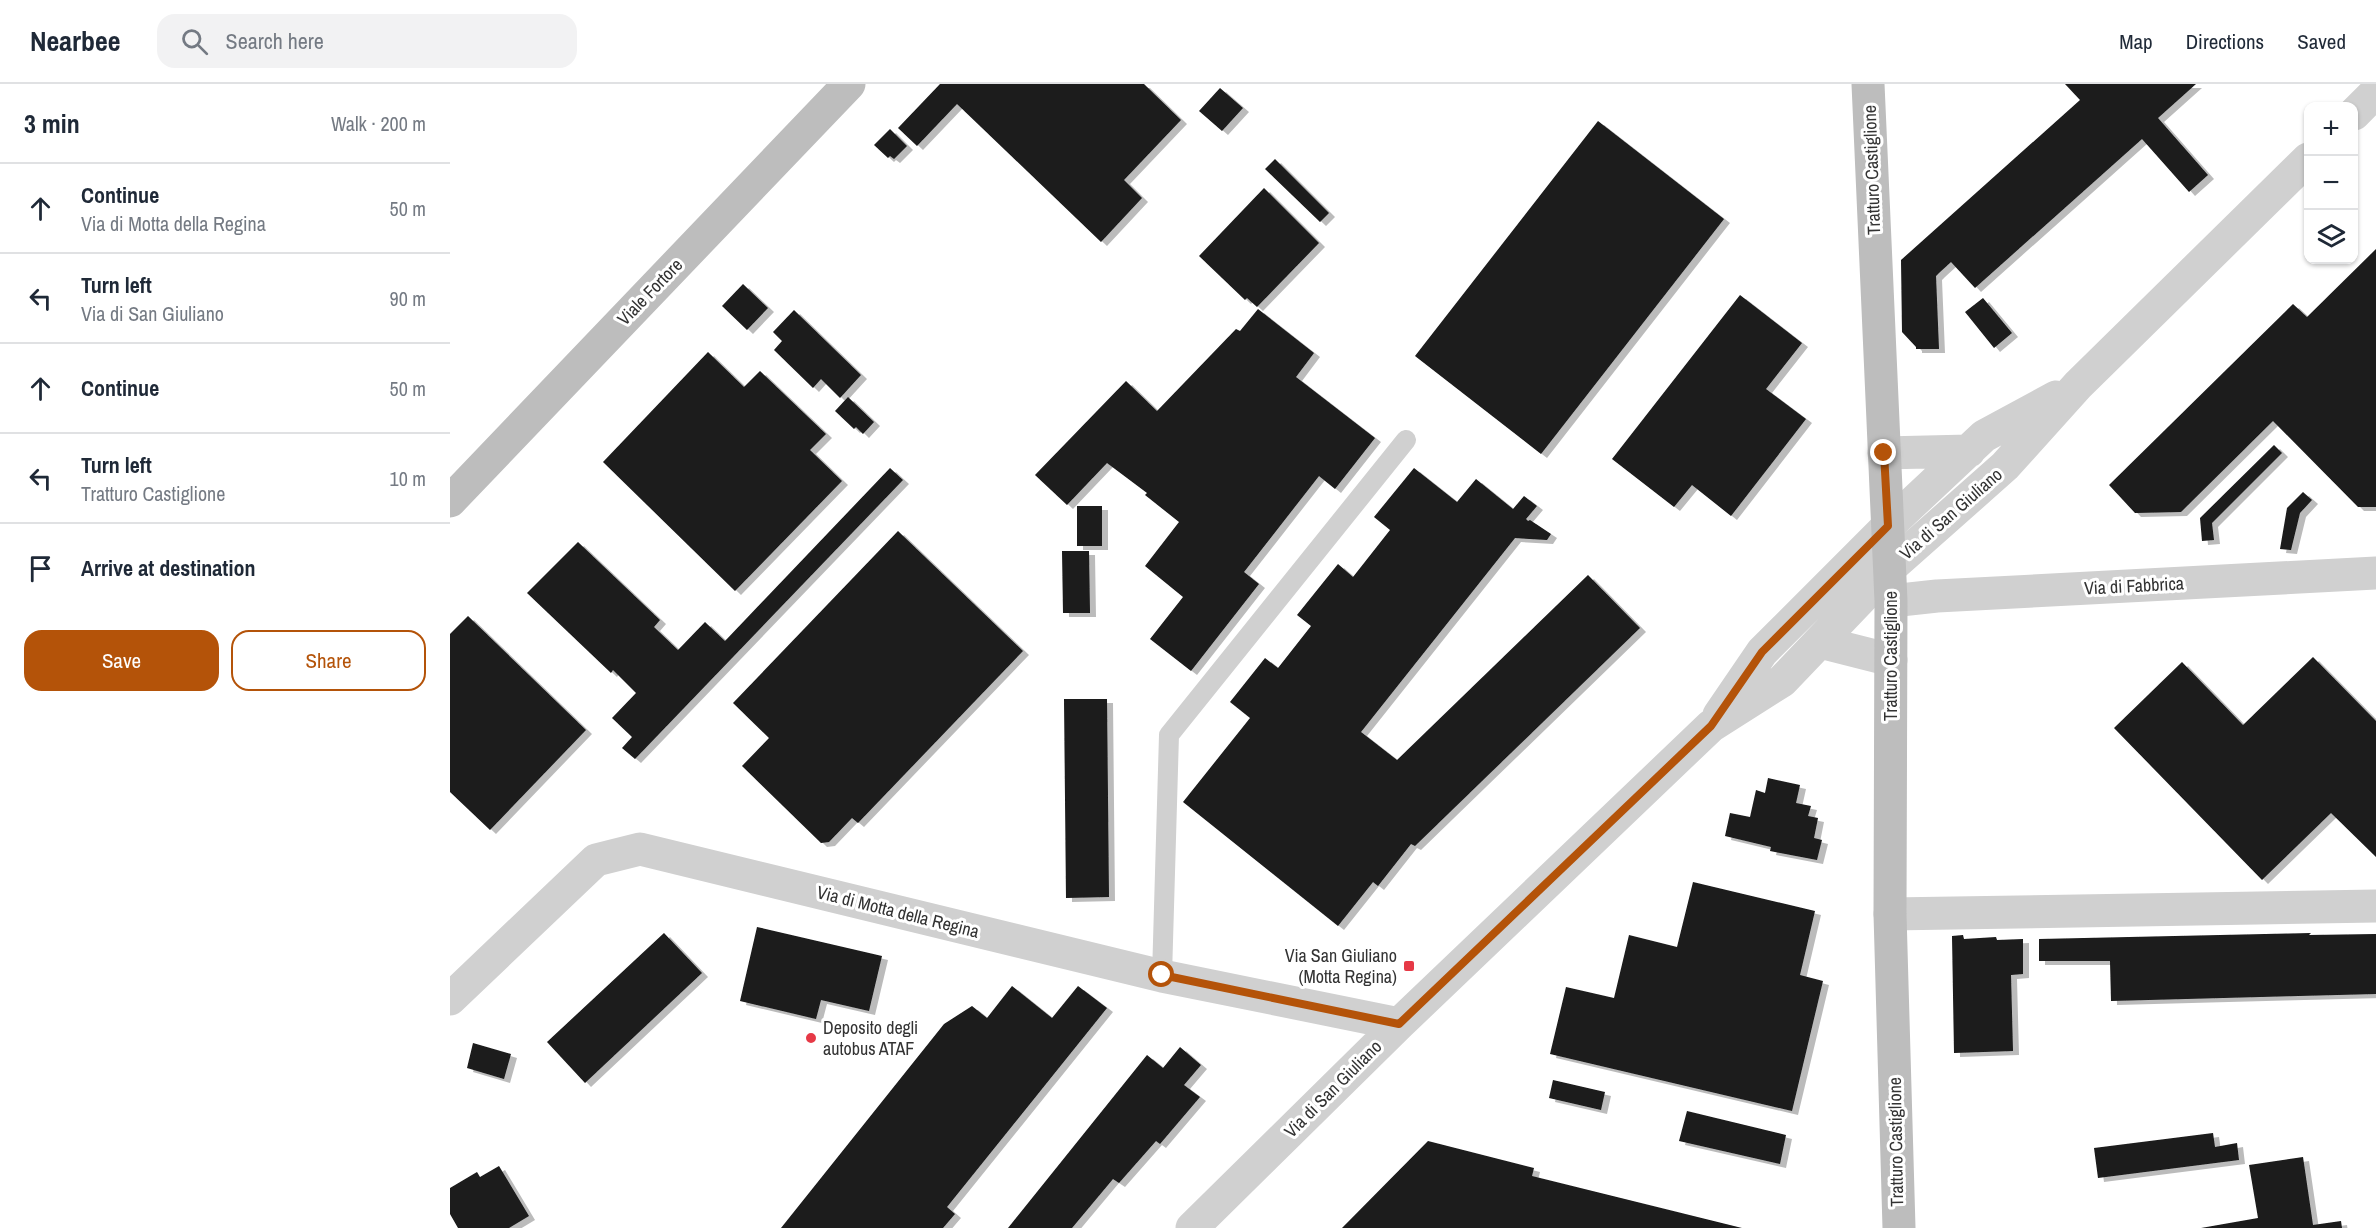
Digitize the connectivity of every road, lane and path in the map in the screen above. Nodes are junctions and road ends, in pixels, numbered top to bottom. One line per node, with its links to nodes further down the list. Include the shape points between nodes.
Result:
1 (849, 84): 10 (street, Viale Fortore)
2 (1869, 84): 9 (street, Tratturo Castiglione)
3 (2376, 92): 4 (street)
4 (2358, 110)
5 (2304, 163): 6 (street, Via di San Giuliano)
6 (2078, 385): 8 (street, via 1984,436); 12 (street, Via di San Giuliano, via 2005,466)
7 (1406, 440): 20 (lane, via 1169,735)
8 (1969, 451): 9 (street); 11 (street)
9 (1884, 453): 11 (street, Tratturo Castiglione)
10 (450, 501)
11 (1888, 526): 12 (street, Tratturo Castiglione); 17 (street, via 1762,652)
12 (1890, 568): 14 (street, Tratturo Castiglione); 15 (street, Via di San Giuliano)
13 (2376, 573): 14 (street, Via di Fabbrica)
14 (1891, 601): 16 (street, Tratturo Castiglione)
15 (1820, 642): 16 (street); 17 (street, Via di San Giuliano, via 1782,681)
16 (1891, 660): 19 (street, Tratturo Castiglione)
17 (1711, 726): 22 (street, Via di San Giuliano)
18 (2376, 906): 19 (street)
19 (1890, 914): 24 (street, Tratturo Castiglione)
20 (1162, 975): 21 (street, Via di Motta della Regina, via 640,849 596,860); 22 (street, Via di Motta della Regina)
21 (450, 999)
22 (1399, 1024): 23 (street, Via di San Giuliano)
23 (1192, 1228)
24 (1899, 1228)

